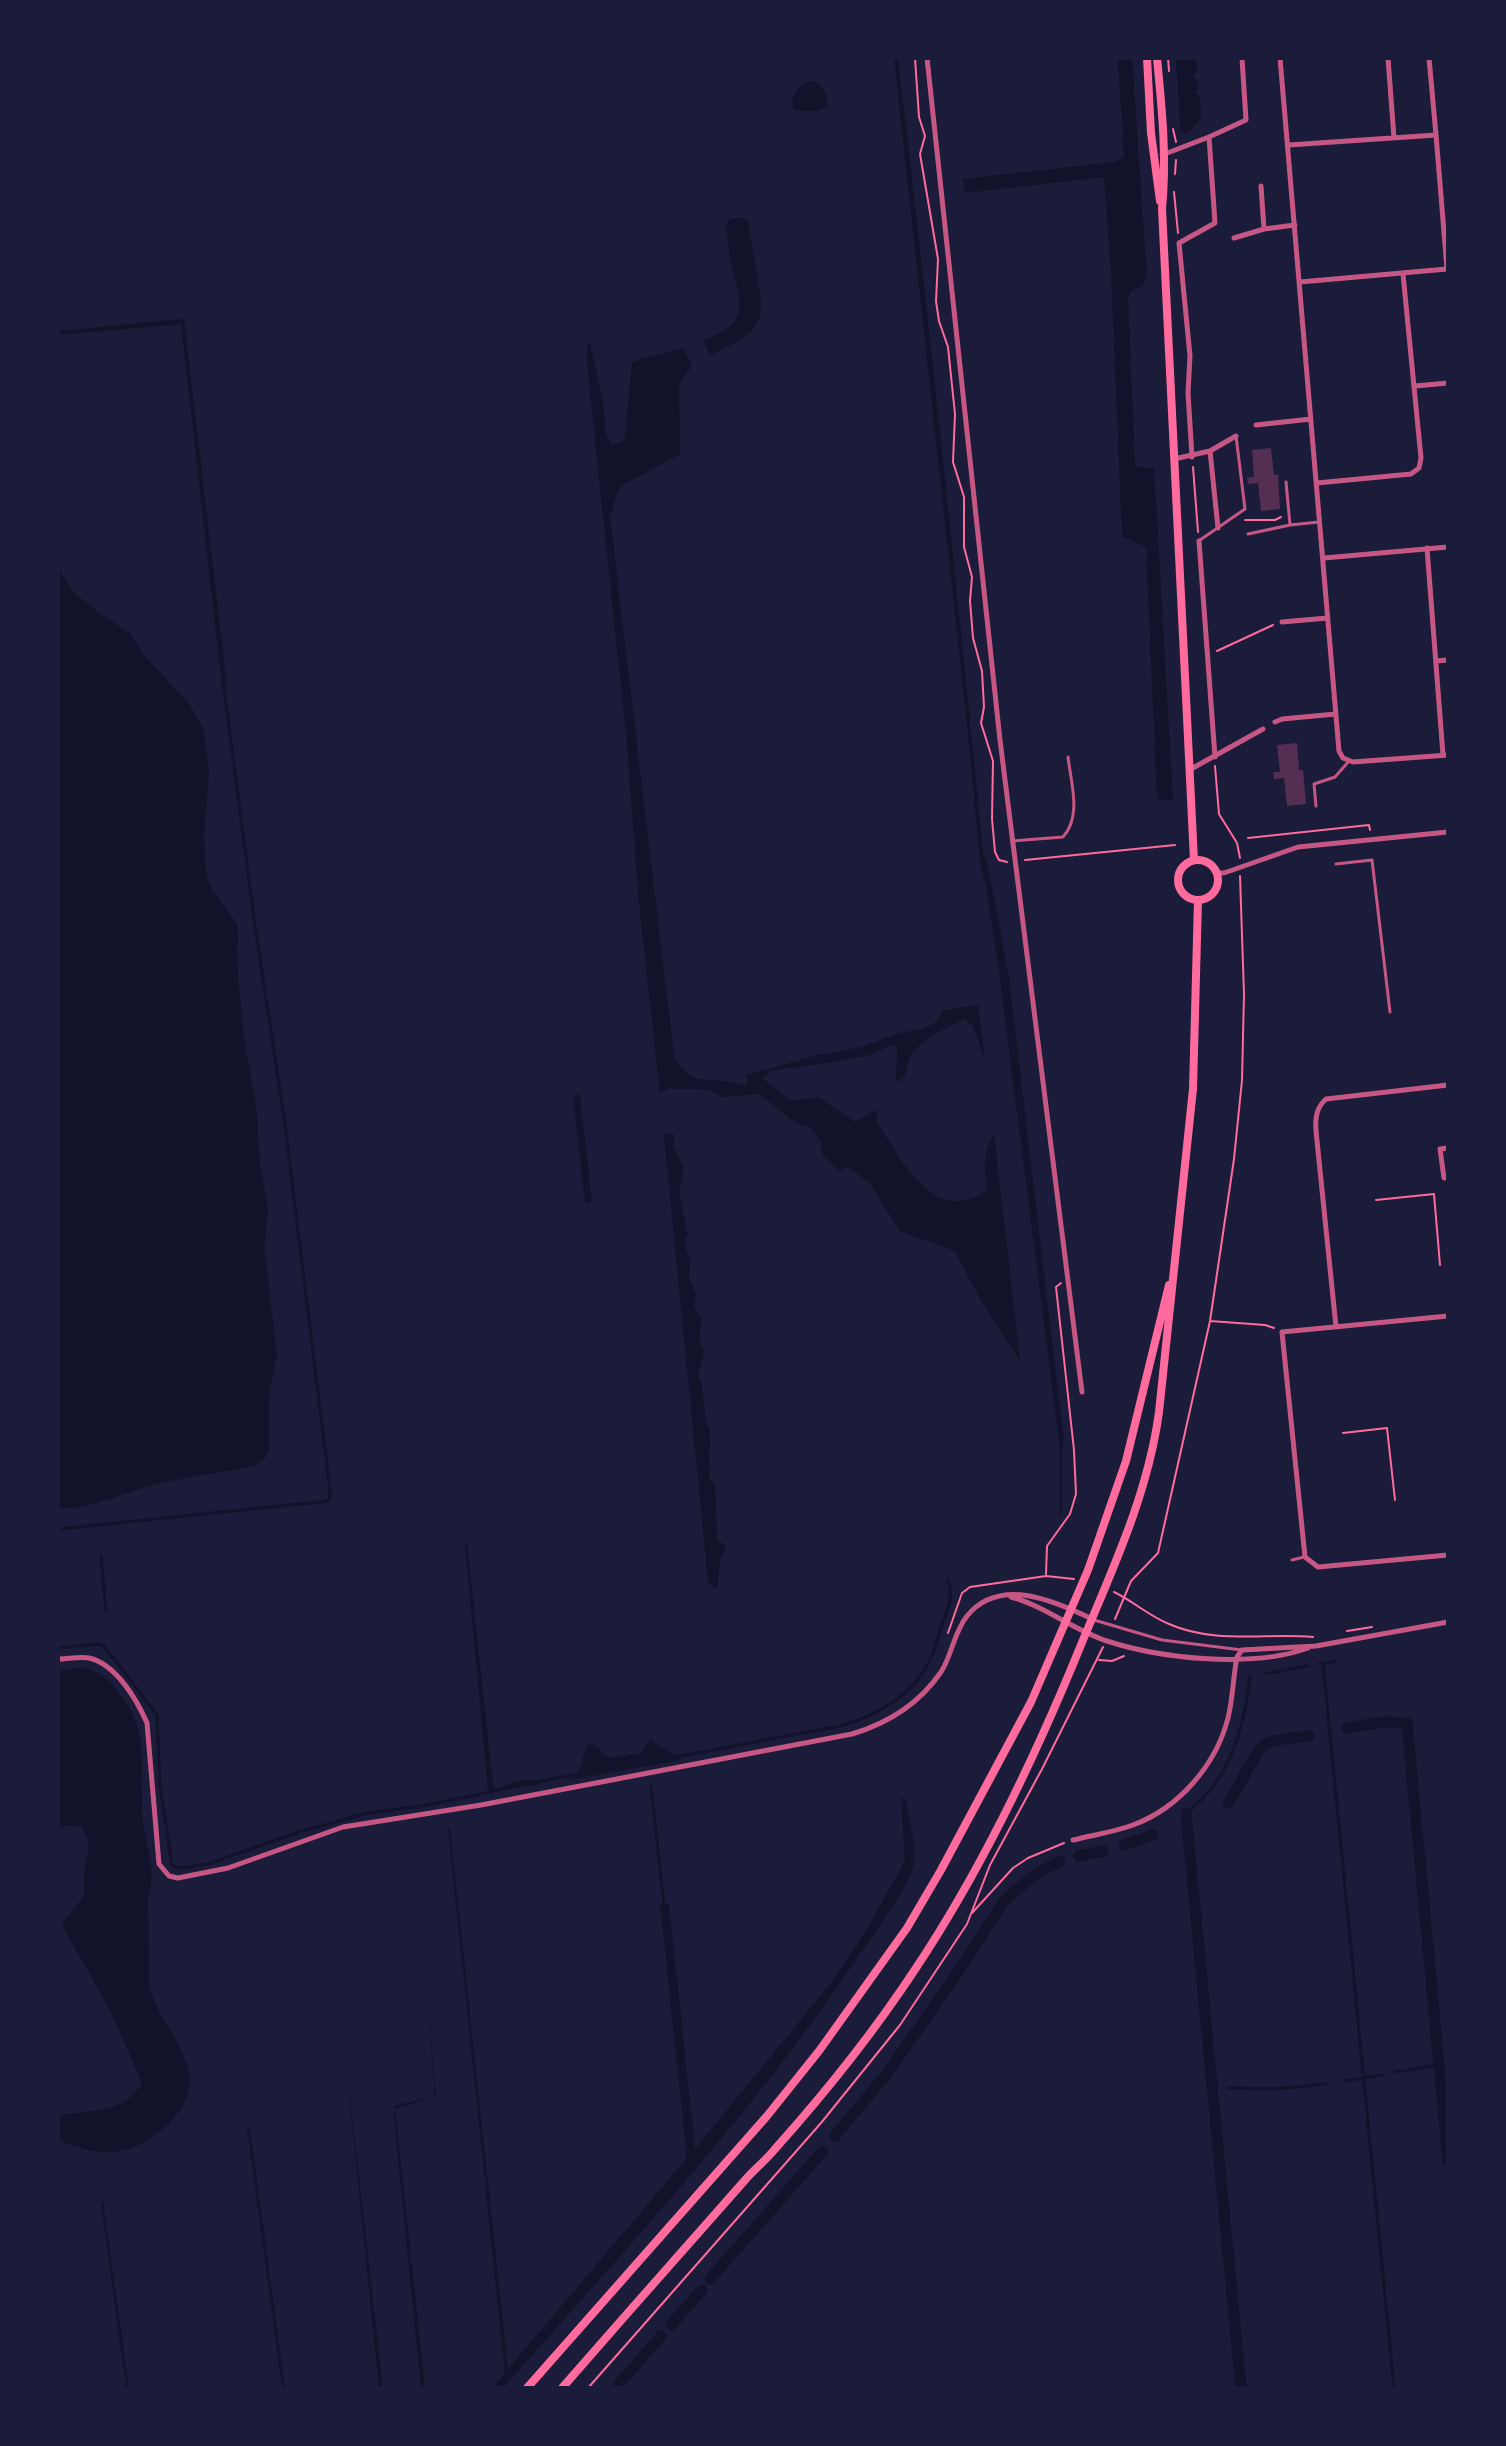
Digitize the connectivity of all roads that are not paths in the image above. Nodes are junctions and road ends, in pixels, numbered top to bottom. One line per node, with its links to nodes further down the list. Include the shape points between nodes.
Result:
1 (927, 58): 54 (street)
2 (1147, 58): 13 (main road)
3 (1157, 58): 12 (main road)
4 (1242, 58): 9 (street, via 1246,120)
5 (1280, 58): 11 (street)
6 (1388, 58): 10 (street)
7 (1429, 58): 8 (street)
8 (1436, 135): 10 (street); 19 (street)
9 (1209, 137): 12 (street); 28 (street, via 1215,223 1179,243 1190,356)
10 (1394, 138): 11 (street)
11 (1289, 145): 16 (street)
12 (1164, 154): 13 (street); 15 (main road)
13 (1153, 157): 15 (main road)
14 (1261, 186): 17 (street)
15 (1162, 209): 29 (main road)
16 (1295, 225): 17 (street); 21 (street)
17 (1264, 229): 18 (street)
18 (1234, 238)
19 (1448, 269): 20 (street)
20 (1403, 274): 21 (street); 23 (street)
21 (1300, 282): 24 (street)
22 (1448, 383): 23 (street)
23 (1415, 386): 31 (street, via 1419,468 1411,474)
24 (1311, 419): 25 (street); 31 (street)
25 (1256, 425)
26 (1236, 436): 27 (street); 34 (lane, via 1245,509)
27 (1210, 451): 28 (street); 34 (street)
28 (1192, 457): 29 (street)
29 (1174, 459): 51 (main road)
30 (1286, 482): 33 (lane)
31 (1317, 483): 32 (street)
32 (1320, 522): 33 (lane); 39 (street)
33 (1290, 525): 35 (lane)
34 (1218, 528): 36 (lane)
35 (1248, 534)
36 (1199, 541): 49 (street)
37 (1448, 547): 38 (street)
38 (1427, 548): 39 (street); 43 (street)
39 (1324, 558): 40 (street)
40 (1328, 618): 41 (street); 44 (street)
41 (1282, 622)
42 (1448, 660): 43 (street)
43 (1436, 661): 47 (street)
44 (1336, 714): 45 (street); 50 (street, via 1339,751)
45 (1275, 722)
46 (1263, 729): 49 (street)
47 (1446, 755): 50 (street)
48 (1068, 757): 54 (lane, via 1072,828 1063,837)
49 (1215, 757): 51 (street)
50 (1349, 761): 52 (lane, via 1335,777 1314,784)
51 (1190, 769): 55 (main road)
52 (1316, 806)
53 (1448, 832): 57 (street, via 1298,847)
54 (1012, 841): 66 (street)
55 (1194, 860): 57 (main road, via 1207,862); 58 (main road, via 1181,868 1177,882 1184,895)
56 (1336, 864): 59 (lane, via 1372,860)
57 (1216, 873): 58 (main road, via 1217,887)
58 (1198, 900): 63 (main road, via 1193,1089)
59 (1390, 1012)
60 (1448, 1085): 65 (street, via 1326,1099 1321,1104 1315,1117)
61 (1448, 1148): 62 (street, via 1440,1149)
62 (1448, 1178)
63 (1174, 1265): 71 (main road, via 1126,1461); 72 (main road, via 1153,1453)
64 (1448, 1316): 65 (street)
65 (1336, 1327): 68 (street, via 1282,1332)
66 (1082, 1392)
67 (1448, 1555): 68 (street, via 1318,1567)
68 (1305, 1557): 69 (lane)
69 (1292, 1560)
70 (1010, 1596): 71 (street, via 1030,1595); 73 (street); 78 (street, via 980,1604 967,1616 942,1670 921,1696 872,1729 343,1827 228,1868 178,1878 159,1864 142,1711 114,1673 99,1662)
71 (1071, 1609): 72 (street); 73 (main road)
72 (1093, 1620): 75 (main road); 77 (lane, via 1162,1640)
73 (1066, 1621): 75 (street); 81 (main road, via 1031,1702 941,1870 865,1990 767,2116)
74 (1448, 1622): 76 (street)
75 (1087, 1632): 79 (street, via 1106,1641); 82 (main road, via 985,1849 908,1980 804,2116)
76 (1316, 1646): 77 (street); 79 (street)
77 (1242, 1650): 79 (street)
78 (58, 1659)
79 (1236, 1663): 80 (street, via 1223,1736 1197,1778 1156,1814)
80 (1073, 1840)
81 (527, 2388)
82 (562, 2388)

